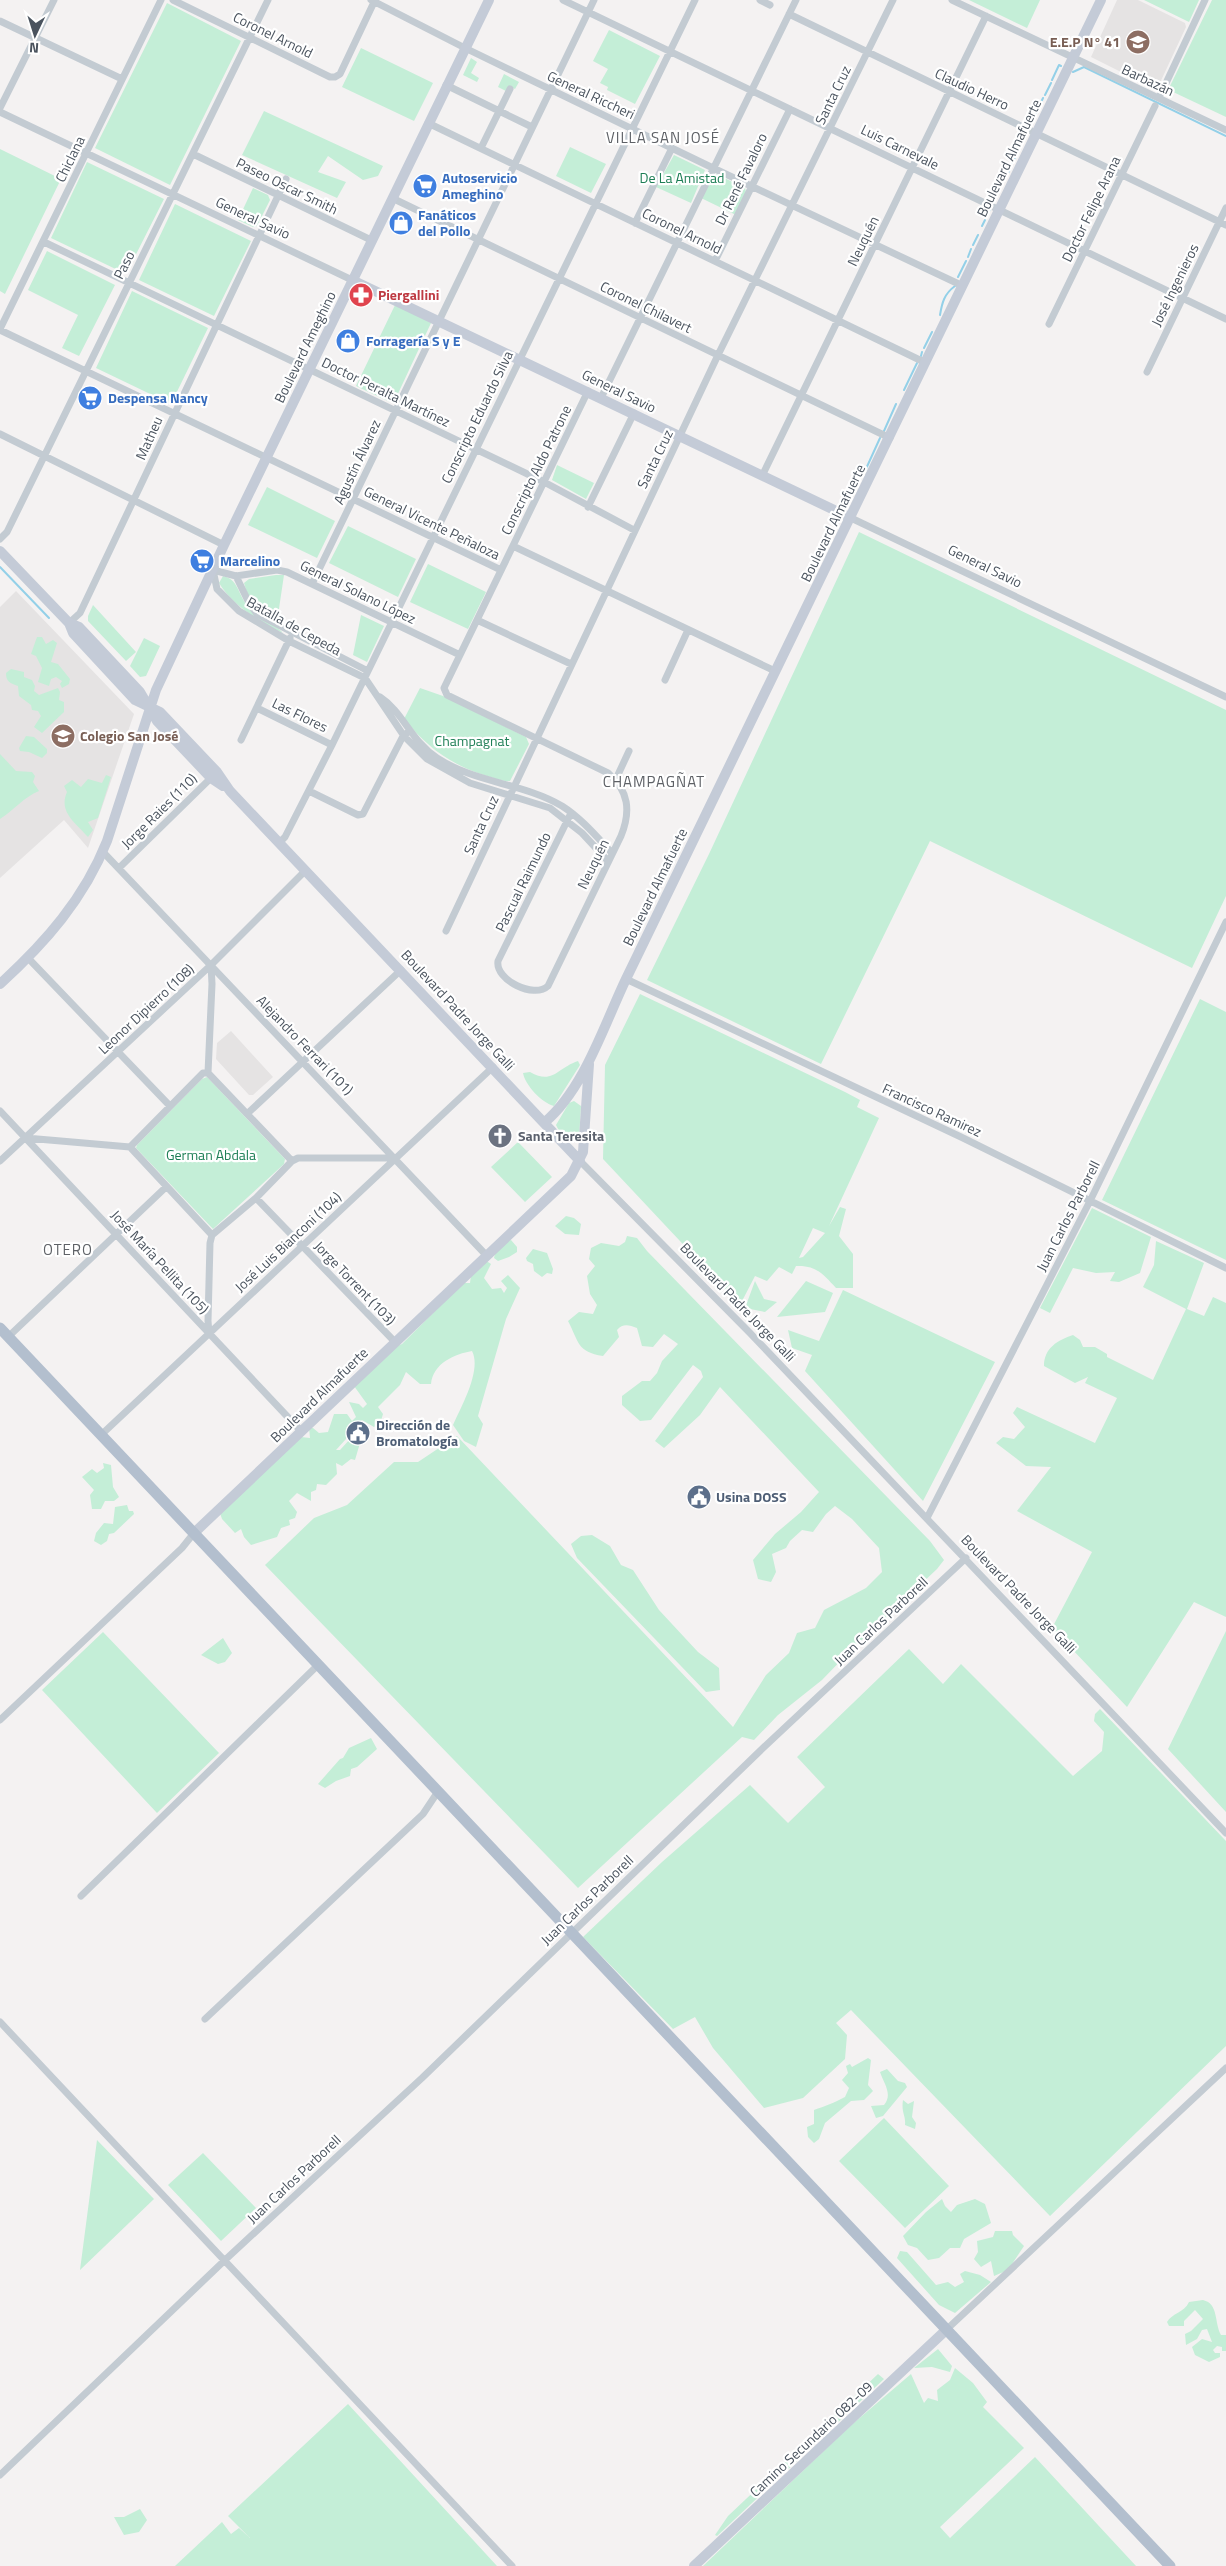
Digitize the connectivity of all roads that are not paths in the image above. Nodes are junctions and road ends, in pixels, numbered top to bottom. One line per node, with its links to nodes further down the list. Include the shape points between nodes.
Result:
1 (54, 0): 22 (street)
2 (160, 0): 27 (street, Chiclana)
3 (173, 0): 21 (street, Coronel Arnold)
4 (268, 0): 21 (street, Paso)
5 (373, 0): 21 (street, Coronel Arnold, via 340,74 335,77); 23 (street, General Riccheri)
6 (488, 0): 23 (main road, Boulevard Ameghino)
7 (563, 0): 17 (street, Luis Carnevale)
8 (594, 0): 17 (street, Agustín Álvarez)
9 (695, 0): 24 (street, Conscripto Eduardo Silva)
10 (760, 0): 16 (street)
11 (796, 0): 18 (street)
12 (893, 0): 25 (street, Santa Cruz)
13 (952, 0): 19 (street, Barbazán)
14 (1101, 0): 26 (main road, Boulevard Almafuerte)
15 (1205, 0): 33 (street)
16 (770, 5)
17 (588, 12): 24 (street, Luis Carnevale); 30 (street, Agustín Álvarez)
18 (789, 14): 25 (street, Claudio Herro); 31 (street)
19 (986, 16): 26 (street, Barbazán); 32 (street, Neuquén)
20 (0, 21): 22 (street)
21 (248, 37): 48 (street, Paso)
22 (35, 38): 27 (street); 35 (street)
23 (465, 48): 28 (main road, Boulevard Ameghino); 30 (street, General Riccheri)
24 (670, 51): 31 (street, Luis Carnevale); 41 (street, Conscripto Eduardo Silva)
25 (867, 53): 32 (street, Claudio Herro); 42 (street, Santa Cruz)
26 (1073, 58): 33 (street, Barbazán); 44 (main road, Boulevard Almafuerte)
27 (122, 79): 47 (street, Chiclana)
28 (446, 85): 38 (street); 39 (main road, Boulevard Ameghino)
29 (510, 89): 38 (street)
30 (550, 90): 40 (street, Agustín Álvarez); 41 (street, General Riccheri)
31 (752, 90): 36 (street, Luis Carnevale); 51 (street)
32 (949, 92): 44 (street, Claudio Herro); 50 (street, Neuquén)
33 (1159, 98): 43 (street, Barbazán)
34 (1155, 106): 52 (street, Doctor Felipe Arana)
35 (0, 108)
36 (790, 109): 42 (street, Luis Carnevale); 54 (street, Dr René Favaloro)
37 (0, 112): 47 (street, General Savio)
38 (499, 112): 40 (street); 45 (street)
39 (428, 123): 45 (street, Coronel Arnold); 57 (main road, Boulevard Ameghino)
40 (532, 127): 49 (street, Agustín Álvarez)
41 (632, 128): 46 (street, General Riccheri); 58 (street, Conscripto Eduardo Silva)
42 (831, 128): 50 (street, Luis Carnevale); 59 (street, Santa Cruz)
43 (1226, 130)
44 (1036, 133): 52 (street, Claudio Herro); 61 (main road, Boulevard Almafuerte)
45 (481, 148): 49 (street, Coronel Arnold)
46 (672, 148): 51 (street, General Riccheri); 62 (street)
47 (86, 153): 55 (street, General Savio); 67 (street, Chiclana)
48 (192, 154): 55 (street, Paso); 56 (street, Paseo Oscar Smith)
49 (515, 165): 58 (street, Coronel Arnold); 65 (street, Agustín Álvarez)
50 (912, 166): 61 (street, Luis Carnevale); 69 (street, Neuquén)
51 (713, 168): 54 (street, General Riccheri); 68 (street)
52 (1122, 175): 63 (street, Claudio Herro); 70 (street, Doctor Felipe Arana)
53 (286, 179): 56 (street, Matheu)
54 (751, 186): 59 (street, General Riccheri); 71 (street, Dr René Favaloro)
55 (172, 195): 64 (street, General Savio); 75 (street, Paso)
56 (278, 195): 64 (street, Matheu); 66 (street, Paseo Oscar Smith)
57 (392, 198): 65 (street, Coronel Chilavert); 66 (main road, Boulevard Ameghino)
58 (596, 202): 62 (street, Coronel Arnold); 72 (street, Conscripto Eduardo Silva)
59 (793, 206): 69 (street, General Riccheri); 74 (street, Santa Cruz)
60 (1226, 208): 63 (street, José Ingenieros)
61 (999, 210): 70 (street, Luis Carnevale); 76 (main road, Boulevard Almafuerte)
62 (635, 222): 68 (street, Coronel Arnold)
63 (1223, 224): 77 (street, José Ingenieros)
64 (259, 236): 73 (street, General Savio); 83 (street, Matheu)
65 (478, 239): 72 (street, Coronel Chilavert); 80 (street, Agustín Álvarez)
66 (371, 240): 73 (main road, Boulevard Ameghino)
67 (44, 242): 75 (street, Doctor Peralta Martínez); 84 (street, Chiclana)
68 (677, 243): 71 (street, Coronel Arnold); 78 (street)
69 (875, 246): 76 (street, General Riccheri); 81 (street, Neuquén)
70 (1085, 250): 77 (street, Luis Carnevale); 82 (street, Doctor Felipe Arana)
71 (715, 261): 74 (street, Coronel Arnold)
72 (558, 278): 78 (street, Coronel Chilavert); 86 (street, Conscripto Eduardo Silva)
73 (352, 280): 80 (main road, General Savio); 88 (main road, Boulevard Ameghino)
74 (756, 281): 81 (street, Coronel Arnold); 85 (street, Santa Cruz)
75 (130, 283): 83 (street, Doctor Peralta Martínez); 89 (street, Paso)
76 (964, 286): 87 (main road, Boulevard Almafuerte)
77 (1182, 297): 79 (street, Luis Carnevale); 90 (street, José Ingenieros)
78 (640, 318): 85 (street, Coronel Chilavert); 93 (street)
79 (1226, 319)
80 (438, 320): 86 (main road, General Savio); 94 (street, Agustín Álvarez)
81 (838, 321): 87 (street, Coronel Arnold); 92 (street, Neuquén)
82 (1049, 324)
83 (217, 325): 88 (street, Doctor Peralta Martínez); 96 (street, Matheu)
84 (0, 330): 89 (street, General Vicente Peñaloza)
85 (718, 355): 92 (street, Coronel Chilavert); 98 (street, Santa Cruz)
86 (519, 358): 91 (main road, General Savio); 100 (street, Conscripto Eduardo Silva)
87 (926, 363): 99 (main road, Boulevard Almafuerte)
88 (309, 370): 94 (street, Doctor Peralta Martínez); 102 (main road, Boulevard Ameghino)
89 (86, 372): 96 (street, General Vicente Peñaloza); 101 (street, Paso)
90 (1147, 372)
91 (588, 391): 93 (main road, General Savio); 104 (street, Conscripto Aldo Patrone)
92 (800, 396): 99 (street, Coronel Chilavert); 103 (street, Neuquén)
93 (601, 398): 95 (main road, General Savio)
94 (395, 410): 100 (street, Doctor Peralta Martínez); 105 (street, Agustín Álvarez)
95 (634, 413): 98 (main road, General Savio); 107 (street)
96 (173, 414): 102 (street, General Vicente Peñaloza); 106 (street, Matheu)
97 (0, 434): 101 (street)
98 (680, 435): 103 (main road, General Savio); 109 (street, Santa Cruz)
99 (890, 438): 108 (main road, Boulevard Almafuerte)
100 (475, 449): 104 (street, Doctor Peralta Martínez); 110 (street, Conscripto Eduardo Silva)
101 (44, 456): 106 (street); 111 (street, Paso, via 7,532)
102 (267, 457): 105 (street, General Vicente Peñaloza); 112 (main road, Boulevard Ameghino)
103 (762, 476): 108 (main road, General Savio)
104 (544, 482): 107 (street, Doctor Peralta Martínez); 113 (street, Conscripto Aldo Patrone)
105 (353, 499): 110 (street, General Vicente Peñaloza); 118 (street, Agustín Álvarez)
106 (134, 501): 112 (street); 121 (street, Matheu, via 80,613)
107 (588, 508): 109 (street, Doctor Peralta Martínez)
108 (851, 518): 128 (main road, Boulevard Almafuerte); 131 (street, General Savio)
109 (634, 530): 119 (street, Santa Cruz)
110 (433, 537): 116 (street, General Vicente Peñaloza); 122 (street, Conscripto Eduardo Silva)
111 (0, 539)
112 (224, 545): 115 (main road, Boulevard Ameghino)
113 (513, 546): 116 (street, Conscripto Aldo Patrone); 119 (street, General Vicente Peñaloza)
114 (0, 551): 121 (main road, Boulevard Padre Jorge Galli)
115 (213, 570): 117 (street, General Solano López); 125 (street, Batalla de Cepeda, via 217,589 231,604); 132 (main road, Boulevard Ameghino)
116 (501, 570): 120 (street, Conscripto Aldo Patrone)
117 (236, 576): 118 (street, General Solano López, via 278,570); 124 (street, Batalla de Cepeda, via 252,609)
118 (312, 584): 122 (street, General Solano López)
119 (606, 590): 123 (street, General Vicente Peñaloza); 127 (street, Santa Cruz)
120 (477, 620): 126 (street, Conscripto Aldo Patrone); 127 (street)
121 (69, 623): 132 (main road, Boulevard Padre Jorge Galli, via 86,634)
122 (392, 623): 126 (street, General Solano López); 129 (street, Conscripto Eduardo Silva)
123 (688, 630): 128 (street, General Vicente Peñaloza); 130 (street)
124 (292, 633): 125 (street); 129 (street, Batalla de Cepeda)
125 (289, 641): 129 (street, Batalla de Cepeda); 133 (street)
126 (460, 655): 135 (street, Conscripto Aldo Patrone, via 444,688 446,695)
127 (571, 664): 135 (street, Santa Cruz)
128 (775, 671): 156 (main road, Boulevard Almafuerte)
129 (367, 675): 134 (street, via 376,695); 137 (street, Conscripto Eduardo Silva)
130 (665, 680)
131 (1226, 697)
132 (150, 707): 139 (main road, Boulevard Padre Jorge Galli, via 160,712); 146 (main road, Boulevard Ameghino)
133 (257, 708): 136 (street); 137 (street, Las Flores)
134 (407, 734): 141 (street, via 456,768); 142 (street, via 363,814 358,815); 143 (street, via 427,760 470,783)
135 (535, 738): 140 (street); 141 (street, Santa Cruz)
136 (241, 740)
137 (332, 745): 142 (street, Conscripto Eduardo Silva)
138 (629, 751): 140 (street)
139 (214, 775): 145 (main road, Boulevard Padre Jorge Galli); 149 (street, Jorge Raies (110))
140 (616, 779): 147 (street, Neuquén, via 626,795 628,815)
141 (512, 788): 143 (street, Santa Cruz); 144 (street, via 547,799)
142 (309, 791): 145 (street, Conscripto Eduardo Silva)
143 (508, 795): 144 (street); 152 (street, Santa Cruz)
144 (569, 816): 147 (street); 148 (street); 158 (street, Pascual Raimundo, via 498,961 498,970 516,985 538,991)
145 (279, 843): 150 (main road, Boulevard Padre Jorge Galli)
146 (103, 852): 149 (street, Alejandro Ferrari (101)); 153 (main road, Boulevard Ameghino, via 68,912)
147 (612, 853): 148 (street, Neuquén)
148 (608, 861): 158 (street, Neuquén)
149 (119, 868): 154 (street, Alejandro Ferrari (101))
150 (306, 870): 154 (street, Leonor Dipierro (108)); 155 (main road, Boulevard Padre Jorge Galli)
151 (1226, 922): 176 (street, Juan Carlos Parborell)
152 (446, 931)
153 (28, 958): 157 (main road, Boulevard Ameghino); 159 (street)
154 (211, 965): 159 (street, Leonor Dipierro (108)); 161 (street, Alejandro Ferrari (101)); 163 (street)
155 (401, 970): 161 (street); 162 (main road, Boulevard Padre Jorge Galli)
156 (626, 978): 160 (main road, Boulevard Almafuerte); 176 (street, Francisco Ramirez)
157 (0, 984)
158 (548, 986)
159 (118, 1052): 164 (street); 168 (street, Leonor Dipierro (108))
160 (590, 1058): 167 (main road, Boulevard Almafuerte, via 565,1102); 171 (main road, Boulevard Almafuerte, via 584,1145)
161 (303, 1061): 166 (street); 170 (street, Alejandro Ferrari (101))
162 (493, 1067): 167 (main road, Boulevard Padre Jorge Galli); 170 (street, José Luis Bianconi (104))
163 (208, 1072): 164 (street); 166 (street)
164 (170, 1106): 169 (street)
165 (0, 1111): 168 (street, José María Pellita (105))
166 (248, 1113): 173 (street)
167 (545, 1122): 171 (main road, Boulevard Padre Jorge Galli)
168 (26, 1138): 169 (street); 172 (street, Leonor Dipierro (108)); 177 (street, José María Pellita (105))
169 (130, 1147): 174 (street)
170 (395, 1158): 173 (street, via 298,1158); 179 (street, José Luis Bianconi (104)); 180 (street, Alejandro Ferrari (101))
171 (580, 1160): 180 (main road, Boulevard Almafuerte, via 570,1176); 188 (street, Boulevard Padre Jorge Galli)
172 (0, 1161)
173 (292, 1161): 175 (street)
174 (166, 1187): 177 (street); 178 (street)
175 (256, 1198): 178 (street); 179 (street, Jorge Torrent (103))
176 (1090, 1200): 181 (street, Francisco Ramirez); 188 (street, Juan Carlos Parborell)
177 (116, 1235): 183 (street, José María Pellita (105)); 184 (street)
178 (212, 1235): 183 (street)
179 (302, 1246): 183 (street, José Luis Bianconi (104)); 185 (street, Jorge Torrent (103))
180 (487, 1256): 185 (main road, Boulevard Almafuerte)
181 (1226, 1268)
182 (0, 1328): 184 (main road)
183 (209, 1333): 186 (street, José María Pellita (105)); 187 (street, José Luis Bianconi (104))
184 (8, 1337): 187 (main road)
185 (395, 1342): 186 (main road, Boulevard Almafuerte)
186 (301, 1431): 189 (main road, Boulevard Almafuerte)
187 (101, 1435): 189 (main road)
188 (927, 1518): 190 (street, Boulevard Padre Jorge Galli)
189 (194, 1533): 191 (main road); 192 (street, Boulevard Almafuerte)
190 (966, 1558): 194 (street, Boulevard Padre Jorge Galli); 196 (street, Juan Carlos Parborell)
191 (318, 1665): 193 (main road); 195 (street)
192 (0, 1720)
193 (438, 1793): 196 (main road); 197 (street, via 422,1814)
194 (1226, 1832)
195 (81, 1896)
196 (571, 1933): 200 (street, Juan Carlos Parborell); 201 (main road)
197 (205, 2019)
198 (0, 2022): 200 (street)
199 (1226, 2068): 201 (street)
200 (225, 2260): 202 (street, Juan Carlos Parborell); 203 (street)
201 (945, 2331): 204 (main road, Camino Secundario 082-09); 205 (main road)
202 (0, 2475)
203 (512, 2566)
204 (694, 2566)
205 (1170, 2566)

